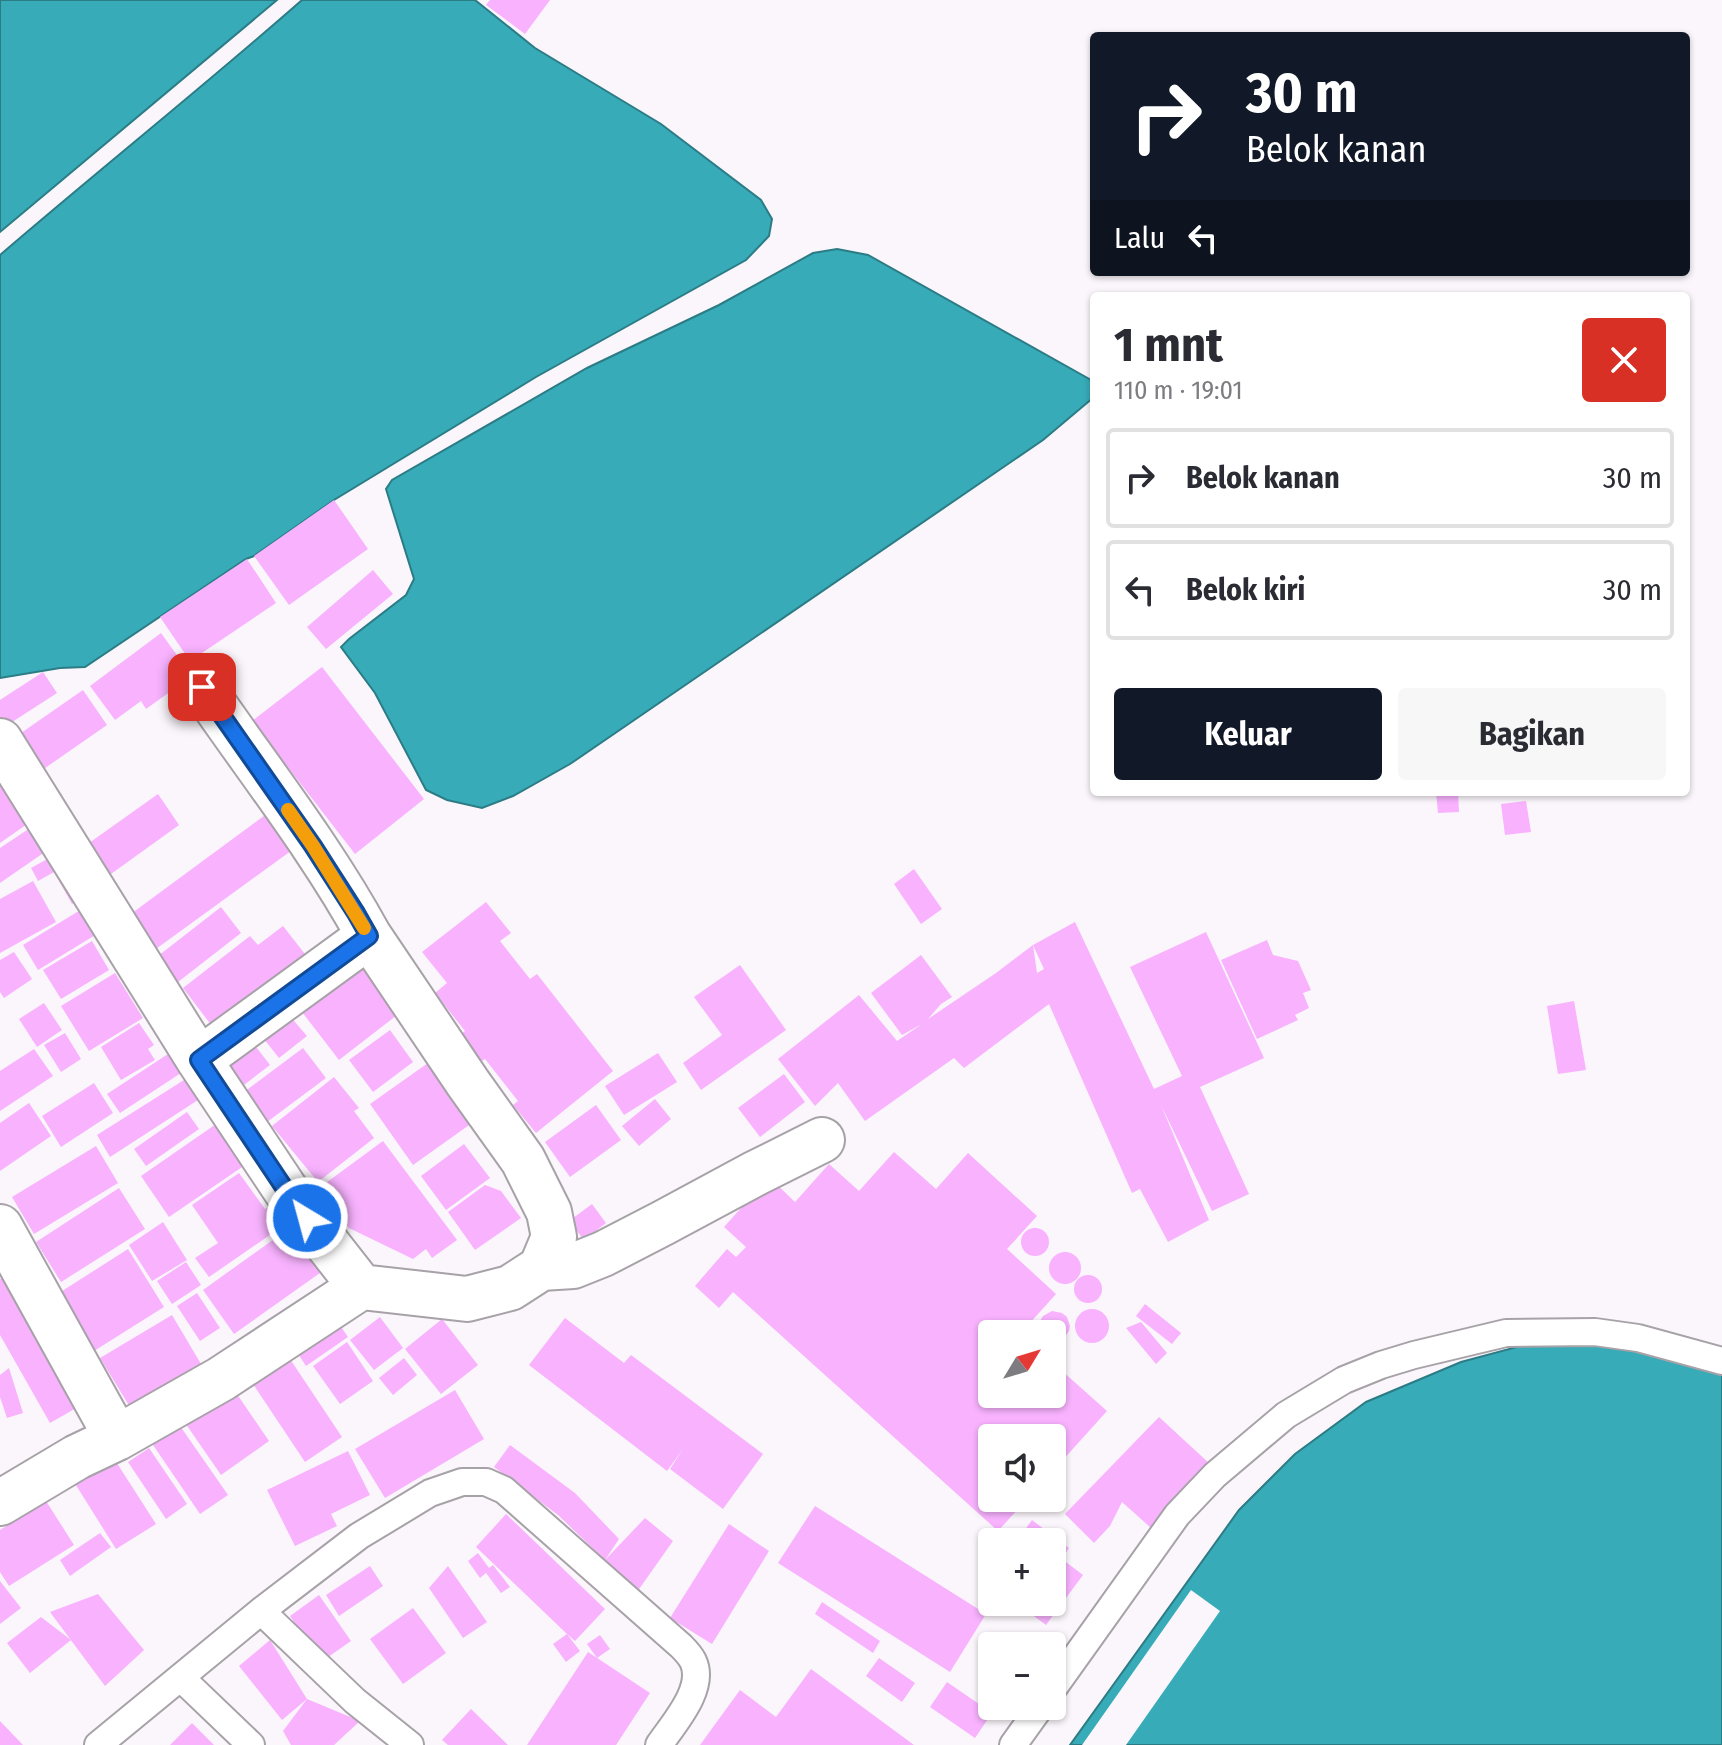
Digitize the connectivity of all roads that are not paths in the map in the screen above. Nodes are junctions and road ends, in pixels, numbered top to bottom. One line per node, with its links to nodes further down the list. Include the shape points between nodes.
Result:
1 (202, 687): 3 (street)
2 (0, 741): 4 (street)
3 (369, 936): 4 (street); 7 (street, via 523,1160 549,1212 554,1237)
4 (199, 1060): 8 (street, via 289,1195)
5 (822, 1140): 7 (street, via 603,1254 573,1266)
6 (0, 1227): 10 (street)
7 (541, 1268): 8 (street, via 510,1288 467,1299)
8 (361, 1287): 10 (street, via 221,1379)
9 (1722, 1361): 13 (lane, via 1609,1334 1506,1333 1414,1355 1344,1380 1286,1415 1186,1505)
10 (117, 1438): 11 (street)
11 (0, 1503)
12 (261, 1611): 14 (lane); 18 (lane, via 355,1701); 19 (lane, via 359,1536 430,1493 462,1482 486,1482 504,1490 557,1535 692,1658 697,1675 693,1693)
13 (1066, 1670)
14 (181, 1678): 16 (lane); 17 (lane)
15 (1031, 1720): 20 (lane)
16 (98, 1745)
17 (251, 1745)
18 (410, 1745)
19 (659, 1745)
20 (1013, 1745)

